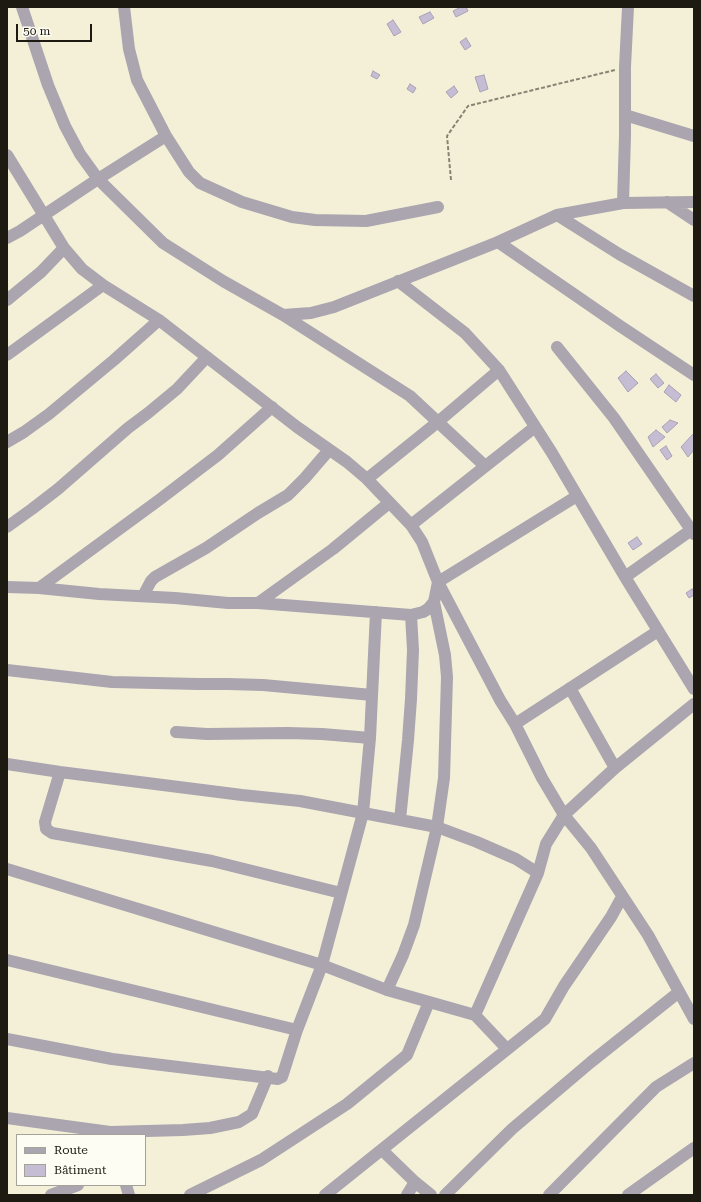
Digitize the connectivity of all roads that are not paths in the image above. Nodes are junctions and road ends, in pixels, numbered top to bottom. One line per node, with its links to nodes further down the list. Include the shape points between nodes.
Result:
1 (22, 7): 8 (street, via 48,85 65,126 80,154)
2 (124, 7): 5 (street, via 129,49 137,80)
3 (628, 7): 4 (street)
4 (626, 115): 6 (street); 11 (street)
5 (166, 136): 8 (street); 12 (street, via 189,172 200,183 242,202 292,217 366,221)
6 (694, 136)
7 (7, 155): 13 (street)
8 (98, 179): 13 (street); 23 (street, via 163,243)
9 (667, 202): 10 (street); 11 (street); 15 (street)
10 (694, 202)
11 (623, 203): 14 (street)
12 (438, 207)
13 (43, 215): 16 (street); 18 (street)
14 (557, 215): 17 (street); 21 (street, via 619,254)
15 (694, 220)
16 (7, 238)
17 (498, 242): 19 (street); 29 (street)
18 (64, 248): 20 (street, via 82,269); 22 (street, via 41,272)
19 (398, 281): 23 (street, via 334,307 311,313); 28 (street, via 465,333)
20 (103, 285): 24 (street); 26 (street)
21 (694, 296)
22 (7, 300)
23 (283, 315): 31 (street, via 410,396)
24 (158, 320): 27 (street); 33 (street, via 49,414)
25 (557, 347): 41 (street, via 614,418)
26 (7, 355)
27 (207, 357): 30 (street); 40 (street, via 177,389)
28 (499, 370): 31 (street); 32 (street)
29 (694, 375)
30 (272, 407): 34 (street); 45 (street, via 218,455)
31 (439, 421): 35 (street); 36 (street)
32 (535, 427): 35 (street); 37 (street)
33 (7, 442)
34 (329, 450): 36 (street); 46 (street, via 288,495 206,548 155,577)
35 (485, 466): 39 (street)
36 (367, 479): 38 (street)
37 (577, 496): 42 (street); 43 (street)
38 (389, 503): 39 (street); 48 (street, via 333,549)
39 (411, 525): 43 (street, via 422,542)
40 (7, 527)
41 (693, 531): 42 (street)
42 (625, 577): 51 (street)
43 (438, 582): 47 (street); 57 (street)
44 (7, 587): 45 (street)
45 (39, 588): 46 (street)
46 (143, 596): 48 (street)
47 (434, 602): 50 (street, via 428,609); 66 (street, via 447,677 444,778)
48 (258, 603): 49 (street)
49 (376, 612): 50 (street); 55 (street)
50 (411, 615): 65 (street, via 411,699)
51 (658, 631): 53 (street); 54 (street)
52 (7, 670): 55 (street, via 112,682 242,684)
53 (570, 688): 57 (street); 61 (street)
54 (694, 689)
55 (372, 695): 59 (street)
56 (694, 704): 61 (street)
57 (515, 724): 64 (street)
58 (176, 732): 59 (street, via 322,734)
59 (370, 738): 63 (street)
60 (7, 764): 62 (street)
61 (615, 768): 64 (street)
62 (60, 772): 63 (street, via 300,801); 69 (street, via 46,822 46,829 52,833 212,861)
63 (363, 813): 65 (street); 69 (street)
64 (564, 815): 68 (street, via 546,844); 70 (street, via 590,848)
65 (400, 820): 66 (street)
66 (436, 827): 68 (street, via 516,859); 73 (street, via 414,925)
67 (7, 869): 72 (street)
68 (538, 873): 76 (street)
69 (341, 894): 72 (street)
70 (622, 897): 74 (street, via 648,935); 80 (street, via 545,1019)
71 (7, 960): 78 (street)
72 (322, 965): 73 (street); 78 (street)
73 (387, 990): 75 (street)
74 (679, 992): 77 (street); 94 (street, via 512,1129)
75 (429, 1002): 76 (street); 90 (street, via 407,1055 353,1099 261,1160)
76 (475, 1015): 80 (street)
77 (694, 1019)
78 (297, 1030): 82 (street, via 282,1078)
79 (7, 1039): 82 (street, via 112,1060)
80 (506, 1049): 86 (street)
81 (694, 1063): 95 (street, via 656,1087)
82 (268, 1076): 84 (street, via 252,1114 239,1122 210,1128)
83 (7, 1118): 84 (street)
84 (111, 1134)
85 (694, 1148): 96 (street)
86 (382, 1150): 87 (street); 91 (street)
87 (415, 1182): 92 (street); 93 (street)
88 (75, 1186): 89 (street)
89 (51, 1195)
90 (190, 1195)
91 (325, 1195)
92 (406, 1195)
93 (431, 1195)
94 (445, 1195)
95 (549, 1195)
96 (628, 1195)

